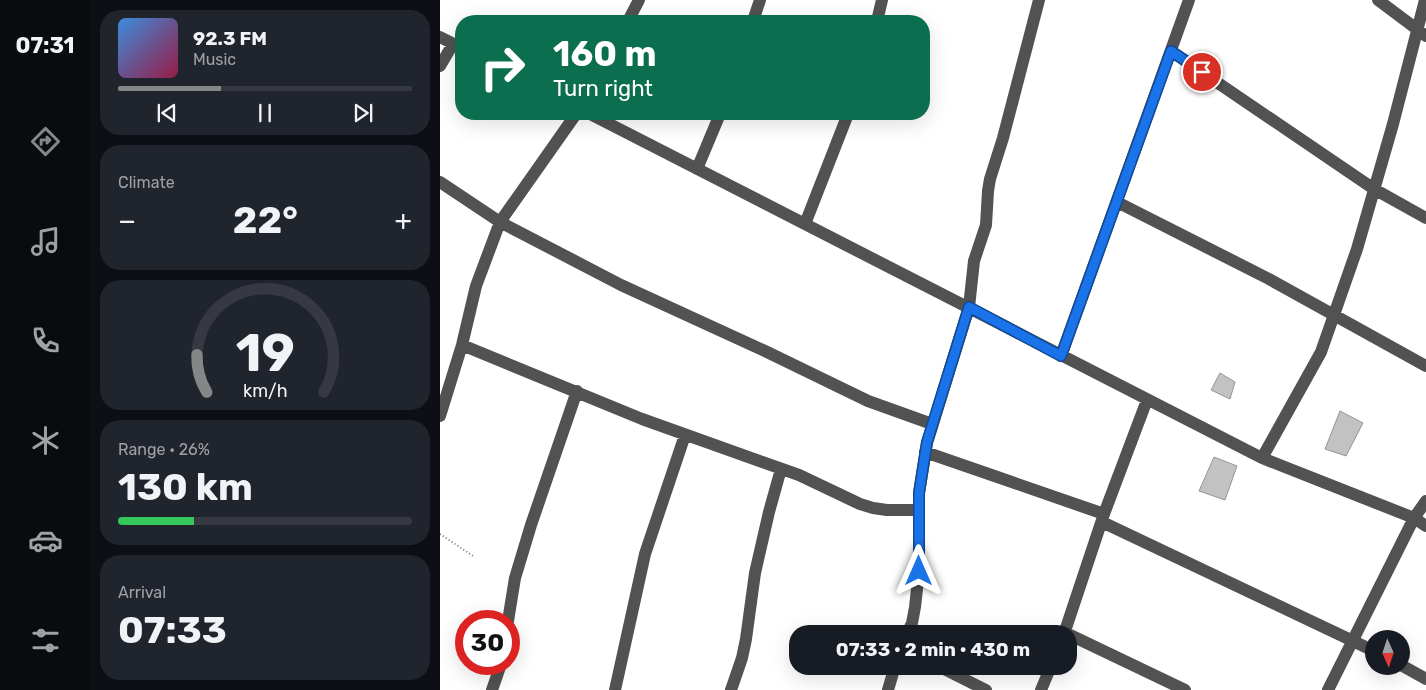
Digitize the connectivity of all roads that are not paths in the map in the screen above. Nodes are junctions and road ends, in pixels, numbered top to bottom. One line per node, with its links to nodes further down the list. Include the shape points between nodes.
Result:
1 (639, 0): 8 (street)
2 (760, 0): 9 (street)
3 (882, 0): 10 (street)
4 (1039, 0): 28 (street, via 990,179 986,225 974,261)
5 (1189, 0): 15 (street)
6 (1378, 0): 11 (street)
7 (1424, 0): 11 (street)
8 (631, 15)
9 (755, 15)
10 (879, 15)
11 (1422, 33): 23 (street)
12 (440, 37): 13 (street)
13 (455, 45)
14 (455, 48): 16 (street)
15 (1171, 51): 23 (street); 24 (street)
16 (440, 66)
17 (572, 120): 26 (street)
18 (602, 120): 21 (street)
19 (717, 120): 21 (street)
20 (846, 120): 27 (street)
21 (697, 169): 27 (street)
22 (440, 182): 26 (street)
23 (1374, 189): 25 (street); 29 (street)
24 (1117, 202): 29 (street, via 1269,279); 31 (street)
25 (1426, 218)
26 (500, 222): 30 (street, via 476,286); 36 (street, via 621,285 868,401)
27 (805, 224): 28 (street)
28 (969, 307): 31 (street); 36 (street)
29 (1334, 316): 32 (street); 39 (street, via 1321,352)
30 (462, 345): 33 (street); 35 (street)
31 (1061, 356): 34 (street)
32 (1426, 366)
33 (577, 391): 37 (street); 46 (street, via 531,525 515,578)
34 (1146, 400): 39 (street); 43 (street)
35 (440, 416)
36 (932, 424): 38 (street)
37 (685, 435): 40 (street); 59 (street, via 645,554)
38 (925, 452): 42 (street); 43 (street)
39 (1262, 458): 44 (street)
40 (781, 469): 42 (street, via 873,508); 60 (street, via 755,573 742,658)
41 (1426, 501): 44 (street)
42 (919, 510): 47 (street, via 918,580)
43 (1103, 518): 48 (street); 50 (street)
44 (1414, 518): 45 (street); 50 (street)
45 (1426, 526)
46 (510, 610)
47 (910, 625)
48 (1068, 625)
49 (1077, 640): 64 (street)
50 (1352, 642): 51 (street); 65 (street)
51 (1365, 647)
52 (1410, 670): 57 (street)
53 (498, 675): 58 (street)
54 (892, 675): 61 (street)
55 (956, 675): 62 (street)
56 (1047, 675): 63 (street)
57 (1426, 679)
58 (492, 690)
59 (615, 690)
60 (731, 690)
61 (888, 690)
62 (986, 690)
63 (1041, 690)
64 (1185, 690)
65 (1328, 690)

